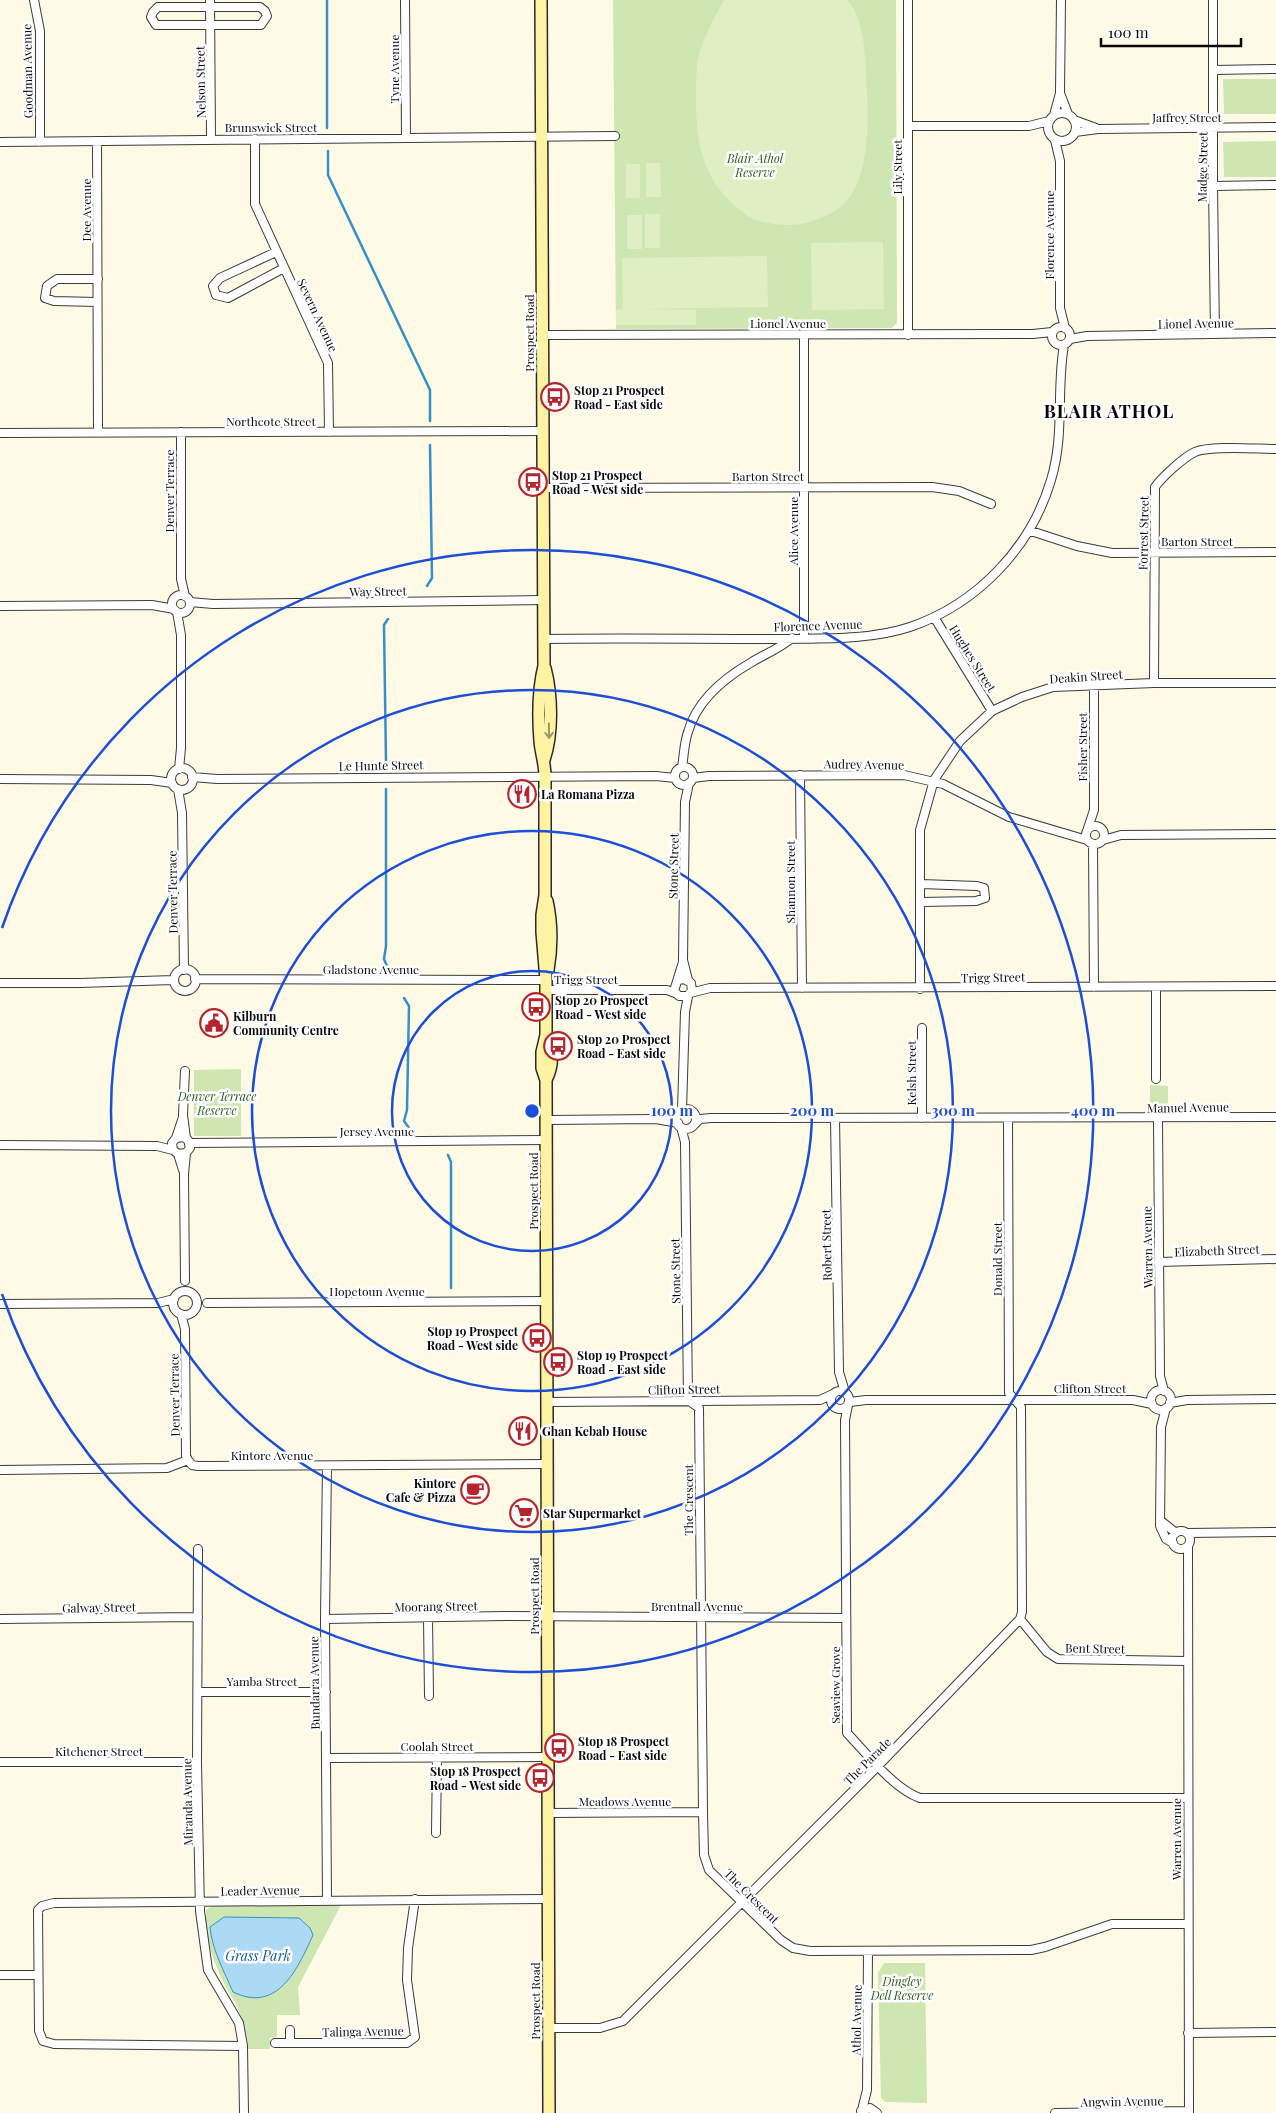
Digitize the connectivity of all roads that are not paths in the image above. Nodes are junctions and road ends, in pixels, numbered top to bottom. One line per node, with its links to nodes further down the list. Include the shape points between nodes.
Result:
1 (34, 0): 30 (street, Goodman Avenue, via 40,31)
2 (405, 0): 23 (street, Tyne Avenue)
3 (541, 0): 21 (main road, Prospect Road)
4 (908, 0): 14 (street, Lily Street)
5 (1061, 0): 11 (street)
6 (1213, 0): 10 (street, Madge Street)
7 (210, 4): 8 (street, Nelson Street); 8 (street, via 260,7 267,16 261,25); 8 (street, via 158,7 151,17 156,25)
8 (210, 25): 24 (street, Nelson Street)
9 (1276, 69): 10 (street)
10 (1213, 70): 16 (street, Madge Street)
11 (1060, 93): 12 (street); 13 (street)
12 (1071, 117): 13 (street, via 1061,112); 18 (street, Jaffrey Street); 20 (street, via 1076,126)
13 (1051, 118): 15 (street); 19 (street)
14 (908, 126): 15 (street); 42 (street, Lily Street)
15 (1029, 126): 19 (street)
16 (1214, 128): 17 (street, Jaffrey Street); 18 (street, Jaffrey Street); 33 (street, Madge Street)
17 (1276, 128)
18 (1098, 129): 20 (street, Jaffrey Street)
19 (1048, 132): 26 (street)
20 (1075, 132): 27 (street)
21 (542, 136): 22 (street, Brunswick Street); 23 (street, Brunswick Street); 40 (main road, Prospect Road)
22 (615, 136)
23 (406, 137): 25 (street, Brunswick Street)
24 (212, 139): 25 (street, Brunswick Street); 28 (street, Brunswick Street)
25 (255, 139): 34 (street, Severn Avenue, via 255,204)
26 (1055, 140): 27 (street); 31 (street, Florence Avenue)
27 (1067, 140): 31 (street, Florence Avenue)
28 (97, 141): 30 (street, Brunswick Street); 36 (street, Dee Avenue)
29 (0, 142): 30 (street, Brunswick Street)
30 (40, 142)
31 (1060, 162): 43 (street, Florence Avenue)
32 (1276, 185): 33 (street)
33 (1213, 186): 39 (street, Madge Street)
34 (276, 252): 35 (street, Severn Avenue); 35 (street, Severn Avenue, via 220,278 214,286 216,295 228,298)
35 (284, 268): 47 (street, Severn Avenue, via 328,363)
36 (98, 279): 37 (street, Dee Avenue); 37 (street, via 57,279 47,286 45,298)
37 (96, 302): 45 (street, Dee Avenue)
38 (1276, 333): 39 (street, Lionel Avenue)
39 (1215, 334): 43 (street, Lionel Avenue)
40 (543, 335): 41 (street, Lionel Avenue); 44 (main road, Prospect Road)
41 (804, 335): 42 (street, Lionel Avenue); 51 (street, Alice Avenue)
42 (908, 335): 43 (street, Lionel Avenue)
43 (1060, 336): 53 (street, Florence Avenue, via 1060,430 1051,480)
44 (542, 431): 47 (street, Northcote Street); 50 (main road, Prospect Road)
45 (98, 432): 46 (street, Northcote Street); 48 (street, Northcote Street)
46 (180, 432): 47 (street, Northcote Street); 56 (street, Denver Terrace)
47 (329, 432)
48 (0, 433)
49 (1276, 449): 55 (street, Forrest Street, via 1196,451 1162,478 1155,487)
50 (543, 488): 51 (street, Barton Street); 58 (main road, Prospect Road)
51 (804, 488): 52 (street, Barton Street, via 932,487 959,491); 66 (street, Alice Avenue)
52 (991, 504)
53 (1031, 531): 55 (street, Barton Street, via 1112,553); 63 (street, Florence Avenue, via 979,589)
54 (1276, 552): 55 (street, Barton Street)
55 (1154, 553): 68 (street, Forrest Street)
56 (181, 580): 57 (street, Denver Terrace); 60 (street, Denver Terrace)
57 (175, 599): 59 (street); 60 (street); 62 (street)
58 (544, 600): 60 (street, Way Street); 67 (main road, Prospect Road)
59 (152, 605): 61 (street); 62 (street)
60 (188, 605): 62 (street); 64 (street)
61 (0, 606)
62 (175, 611): 64 (street)
63 (934, 617): 66 (street, Florence Avenue, via 908,627 856,637); 71 (street, Hughes Street)
64 (180, 635): 72 (street)
65 (792, 638): 66 (street, Florence Avenue); 67 (street, Florence Avenue); 73 (street, Stone Street, via 710,692 688,732)
66 (804, 638)
67 (544, 639): 75 (main road, Prospect Road, via 540,743)
68 (1154, 683): 69 (street, Deakin Street); 70 (street, Deakin Street)
69 (1276, 683)
70 (1094, 684): 71 (street, Deakin Street, via 1053,687); 80 (street, Fisher Street)
71 (992, 711): 78 (street, Deakin Street, via 960,741)
72 (182, 769): 77 (street); 79 (street)
73 (684, 775): 74 (street, Audrey Avenue); 75 (street, Audrey Avenue); 87 (street, Stone Street)
74 (800, 775): 78 (street, Audrey Avenue, via 904,775); 99 (street, Shannon Street)
75 (545, 776): 77 (street, Le Hunte Street); 94 (main road, Prospect Road, via 542,932)
76 (0, 779): 79 (street, via 151,780)
77 (192, 780): 79 (street)
78 (934, 780): 84 (street, Audrey Avenue, via 1009,817 1068,835); 85 (street, Deakin Street, via 920,830)
79 (176, 784): 88 (street, Denver Terrace, via 182,813)
80 (1094, 810): 81 (street, Fisher Street); 84 (street, Fisher Street)
81 (1102, 828): 83 (street, Audrey Avenue); 84 (street, via 1105,834); 84 (street, Audrey Avenue, via 1092,826)
82 (1276, 834): 83 (street, Audrey Avenue)
83 (1122, 835): 84 (street, Audrey Avenue)
84 (1093, 838): 96 (street, Fisher Street)
85 (922, 884): 86 (street, Deakin Street); 86 (street, via 984,888 984,898 976,901)
86 (922, 902): 100 (street, Deakin Street)
87 (683, 960): 91 (street, Stone Street); 92 (street, Stone Street)
88 (184, 970): 89 (street, via 192,973); 90 (street)
89 (195, 979): 90 (street, via 194,986 184,991 177,988); 94 (street, Gladstone Avenue)
90 (173, 980): 93 (street)
91 (676, 982): 92 (street, Trigg Street, via 684,979); 101 (street, Trigg Street); 102 (street, Stone Street)
92 (690, 982): 98 (street, Trigg Street); 102 (street)
93 (0, 983)
94 (546, 985): 101 (street, Trigg Street); 115 (main road, Prospect Road, via 542,1068 546,1080)
95 (1276, 986): 97 (street, Trigg Street)
96 (1094, 987): 97 (street, Trigg Street); 100 (street, Trigg Street)
97 (1156, 987): 105 (street)
98 (710, 988): 99 (street, Trigg Street); 102 (street, Trigg Street)
99 (802, 988): 100 (street, Trigg Street)
100 (920, 988)
101 (656, 990): 102 (street, Trigg Street)
102 (683, 995): 106 (street)
103 (922, 1028): 111 (street, Kelsh Street)
104 (184, 1071): 107 (street)
105 (1156, 1079)
106 (686, 1111): 109 (street, Manuel Avenue); 114 (street); 116 (street); 116 (street, via 696,1121)
107 (183, 1115): 117 (street); 121 (street)
108 (1276, 1117): 113 (street, Manuel Avenue)
109 (710, 1118): 110 (street, Manuel Avenue); 116 (street, Manuel Avenue)
110 (835, 1118): 111 (street, Manuel Avenue); 132 (street, Robert Street)
111 (922, 1118): 112 (street, Manuel Avenue)
112 (1008, 1118): 113 (street, Manuel Avenue); 136 (street, Donald Street, via 1008,1393)
113 (1158, 1118): 123 (street, Warren Avenue)
114 (656, 1119): 115 (street); 116 (street)
115 (547, 1120): 118 (main road, Prospect Road)
116 (686, 1126): 138 (street, Stone Street)
117 (175, 1139): 120 (street, Jersey Avenue); 121 (street); 121 (street, Jersey Avenue)
118 (547, 1140): 121 (street, Jersey Avenue, via 207,1143); 127 (main road, Prospect Road)
119 (0, 1146): 120 (street, Jersey Avenue)
120 (157, 1146): 121 (street, Jersey Avenue)
121 (184, 1148): 124 (street)
122 (1276, 1259): 123 (street, Elizabeth Street)
123 (1158, 1262): 134 (street, Warren Avenue)
124 (185, 1281): 125 (street); 126 (street)
125 (193, 1295): 126 (street); 129 (street, Hopetoun Avenue); 131 (street, via 197,1301)
126 (177, 1296): 128 (street); 131 (street)
127 (548, 1300): 129 (street, Hopetoun Avenue); 141 (main road, Prospect Road)
128 (158, 1303): 130 (street); 131 (street)
129 (207, 1303): 131 (street, Hopetoun Avenue)
130 (0, 1304)
131 (185, 1312): 146 (street, Denver Terrace)
132 (839, 1372): 133 (street, Robert Street); 135 (street, Robert Street)
133 (835, 1393): 135 (street, Clifton Street); 139 (street, Clifton Street); 143 (street, Robert Street, via 831,1400)
134 (1163, 1397): 137 (street, Clifton Street, via 1187,1400); 140 (street, Clifton Street); 142 (street, Warren Avenue); 142 (street, Clifton Street); 145 (street, Warren Avenue)
135 (848, 1399): 136 (street, Clifton Street); 143 (street, via 844,1409); 144 (street, Seaview Grove)
136 (1012, 1399): 140 (street, Clifton Street); 165 (street, via 1020,1407)
137 (1276, 1399)
138 (688, 1400): 139 (street, Clifton Street); 141 (street, Clifton Street); 162 (street, The Crescent, via 699,1410)
139 (820, 1400): 143 (street, Clifton Street)
140 (1133, 1400): 142 (street, Clifton Street)
141 (548, 1402): 147 (main road, Prospect Road)
142 (1154, 1406): 145 (street, Warren Avenue)
143 (835, 1407): 144 (street)
144 (845, 1420): 163 (street, Seaview Grove)
145 (1161, 1427): 150 (street, Warren Avenue)
146 (188, 1460): 148 (street, Kintore Avenue, via 198,1466); 149 (street, via 167,1468)
147 (547, 1464): 148 (street, Kintore Avenue); 159 (main road, Prospect Road)
148 (327, 1466): 166 (street, Bundarra Avenue)
149 (0, 1470)
150 (1161, 1521): 152 (street); 156 (street, Warren Avenue, via 1162,1533)
151 (1276, 1532): 154 (street)
152 (1176, 1533): 153 (street); 156 (street)
153 (1187, 1533): 154 (street); 155 (street, Warren Avenue)
154 (1205, 1533): 155 (street)
155 (1189, 1545): 156 (street); 158 (street, Warren Avenue)
156 (1175, 1546): 158 (street, Warren Avenue)
157 (198, 1548): 160 (street, Miranda Avenue)
158 (1187, 1564): 167 (street, Warren Avenue)
159 (548, 1616): 161 (street, Moorang Street); 162 (street, Brentnall Avenue); 172 (main road, Prospect Road)
160 (198, 1617): 164 (street, Galway Street); 168 (street, Miranda Avenue)
161 (428, 1618): 166 (street, Moorang Street); 170 (street)
162 (700, 1618): 163 (street, Brentnall Avenue); 178 (street, The Crescent)
163 (846, 1618): 176 (street, Seaview Grove, via 847,1733)
164 (0, 1619)
165 (1020, 1619): 167 (street, Bent Street, via 1047,1652 1058,1659); 176 (street, The Parade)
166 (325, 1620): 169 (street, Bundarra Avenue)
167 (1187, 1661): 177 (street, Warren Avenue)
168 (199, 1692): 169 (street, Yamba Street); 175 (street, Miranda Avenue)
169 (326, 1692): 173 (street, Bundarra Avenue)
170 (428, 1696)
171 (437, 1757): 172 (street, Coolah Street); 173 (street, Coolah Street); 180 (street)
172 (548, 1757): 179 (main road, Prospect Road)
173 (326, 1758): 182 (street, Bundarra Avenue)
174 (0, 1762): 175 (street, Kitchener Street)
175 (197, 1762): 184 (street, Miranda Avenue)
176 (878, 1766): 177 (street, Seaview Grove, via 910,1794 920,1798); 185 (street, The Parade)
177 (1188, 1798): 186 (street, Warren Avenue)
178 (702, 1812): 179 (street, Meadows Avenue); 185 (street, The Crescent, via 704,1855 709,1870)
179 (548, 1813): 183 (main road, Prospect Road)
180 (436, 1833)
181 (415, 1899): 182 (street, Leader Avenue); 183 (street, Leader Avenue); 195 (street, Talinga Avenue, via 407,1980 415,2038 407,2043)
182 (327, 1900): 184 (street, Leader Avenue)
183 (548, 1900): 190 (main road, Prospect Road)
184 (200, 1902): 189 (street, Leader Avenue, via 54,1903 42,1906 37,1915); 196 (street, Miranda Avenue, via 208,1970 239,2023)
185 (742, 1902): 187 (street, The Crescent, via 793,1948); 190 (street, The Parade, via 623,2022 600,2028)
186 (1188, 1924): 187 (street, The Crescent, via 1112,1924 1031,1950); 193 (street, Warren Avenue)
187 (868, 1951): 197 (street, Athol Avenue)
188 (0, 1975): 189 (street)
189 (38, 1975): 196 (street, Leader Avenue, via 39,2031 48,2044)
190 (549, 2028): 202 (main road, Prospect Road)
191 (290, 2030): 195 (street)
192 (1276, 2032): 193 (street)
193 (1188, 2033): 200 (street, Warren Avenue)
194 (275, 2043): 195 (street, Talinga Avenue)
195 (290, 2043)
196 (243, 2046): 201 (street, Miranda Avenue)
197 (867, 2090): 198 (street, Athol Avenue); 199 (street, Athol Avenue)
198 (875, 2111): 199 (street, via 870,2108)
199 (860, 2112)
200 (1189, 2112): 203 (street, Angwin Avenue)
201 (244, 2113)
202 (549, 2113)
203 (1055, 2113)

